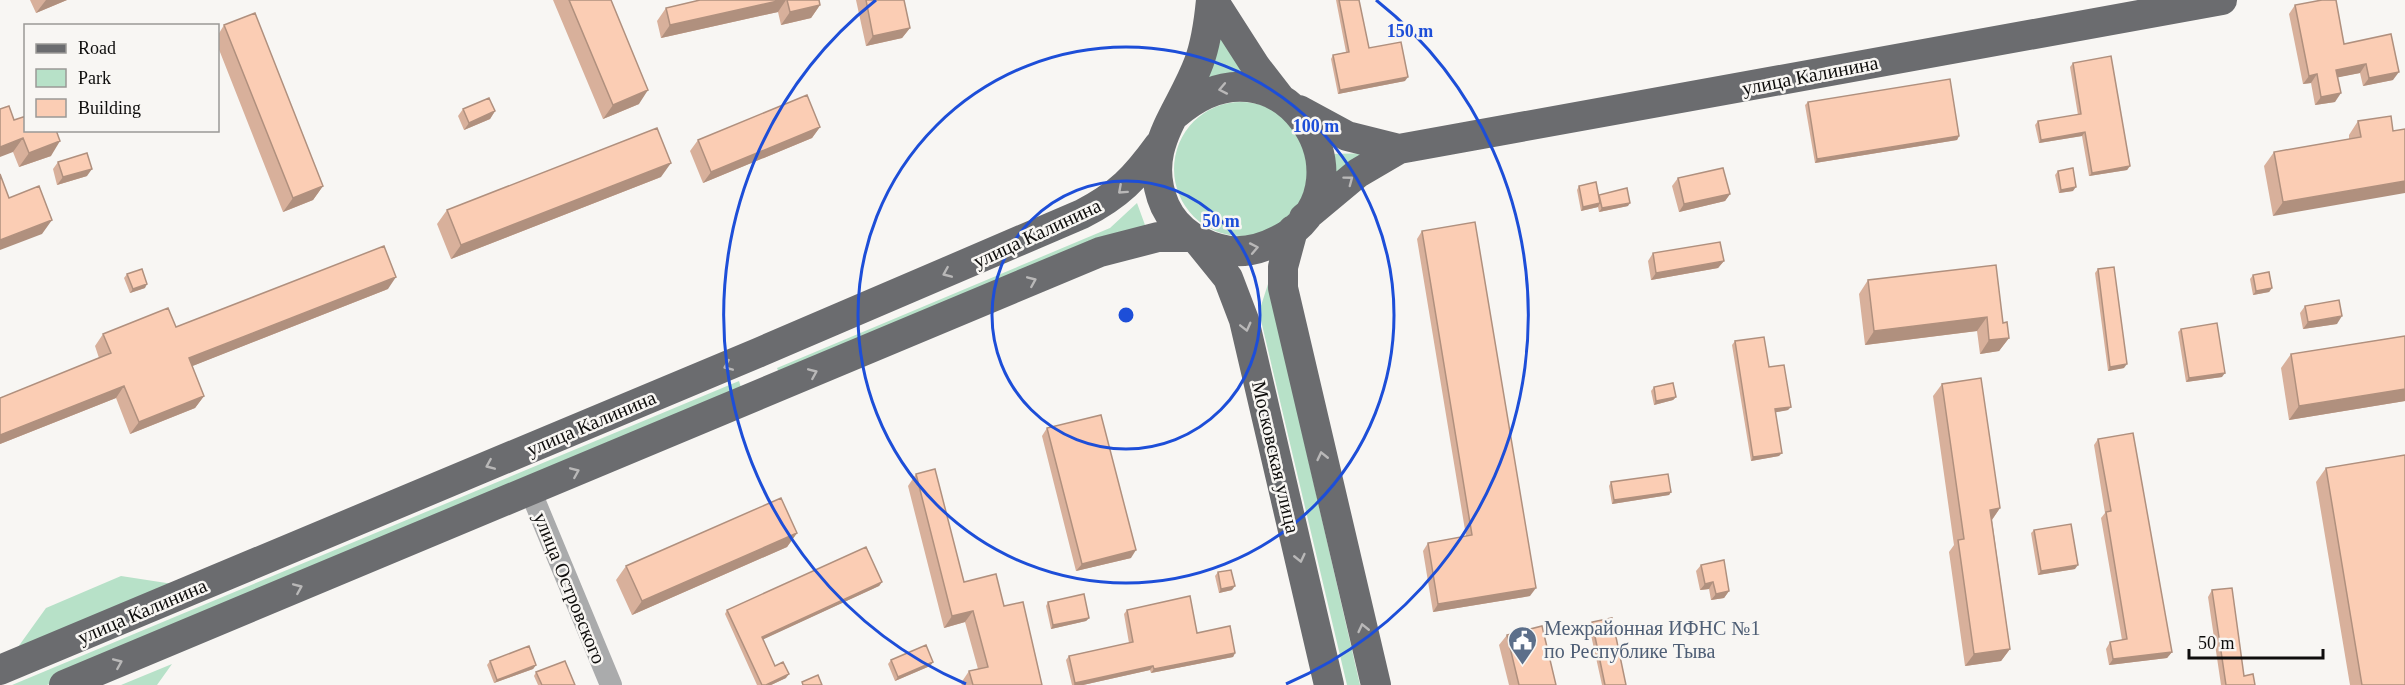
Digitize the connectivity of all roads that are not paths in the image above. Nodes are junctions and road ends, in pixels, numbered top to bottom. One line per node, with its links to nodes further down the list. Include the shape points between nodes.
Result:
1 (1212, 0): 3 (main road, via 1256,67); 4 (main road, via 1199,62)
2 (2222, 0): 6 (main road, улица Калинина)
3 (1285, 101): 4 (main road, one-way to 4, via 1263,90 1226,87 1199,97); 6 (main road, улица Калинина, via 1347,136); 7 (main road, via 1305,119 1320,158 1315,200)
4 (1176, 114): 5 (main road)
5 (1159, 145): 8 (main road, via 1155,168 1159,191 1168,212); 9 (main road, улица Калинина, one-way to 9, via 1129,184 1082,214)
6 (1399, 149): 7 (main road, улица Калинина, one-way to 6, via 1358,173)
7 (1299, 224): 8 (main road, one-way to 7, via 1232,251 1253,250 1274,244); 16 (main road, one-way to 7, via 1283,288 1283,267)
8 (1194, 239): 10 (main road, улица Калинина, one-way to 8, via 1100,252 1158,237); 15 (main road, Московская улица, one-way to 15, via 1228,278 1245,320)
9 (760, 352): 10 (main road); 12 (main road, улица Калинина, one-way to 12)
10 (776, 388): 11 (main road, улица Калинина, one-way to 10)
11 (530, 490): 13 (main road, улица Калинина, one-way to 11); 14 (street, улица Островского)
12 (0, 670)
13 (64, 685)
14 (611, 685)
15 (1329, 685)
16 (1376, 685)

